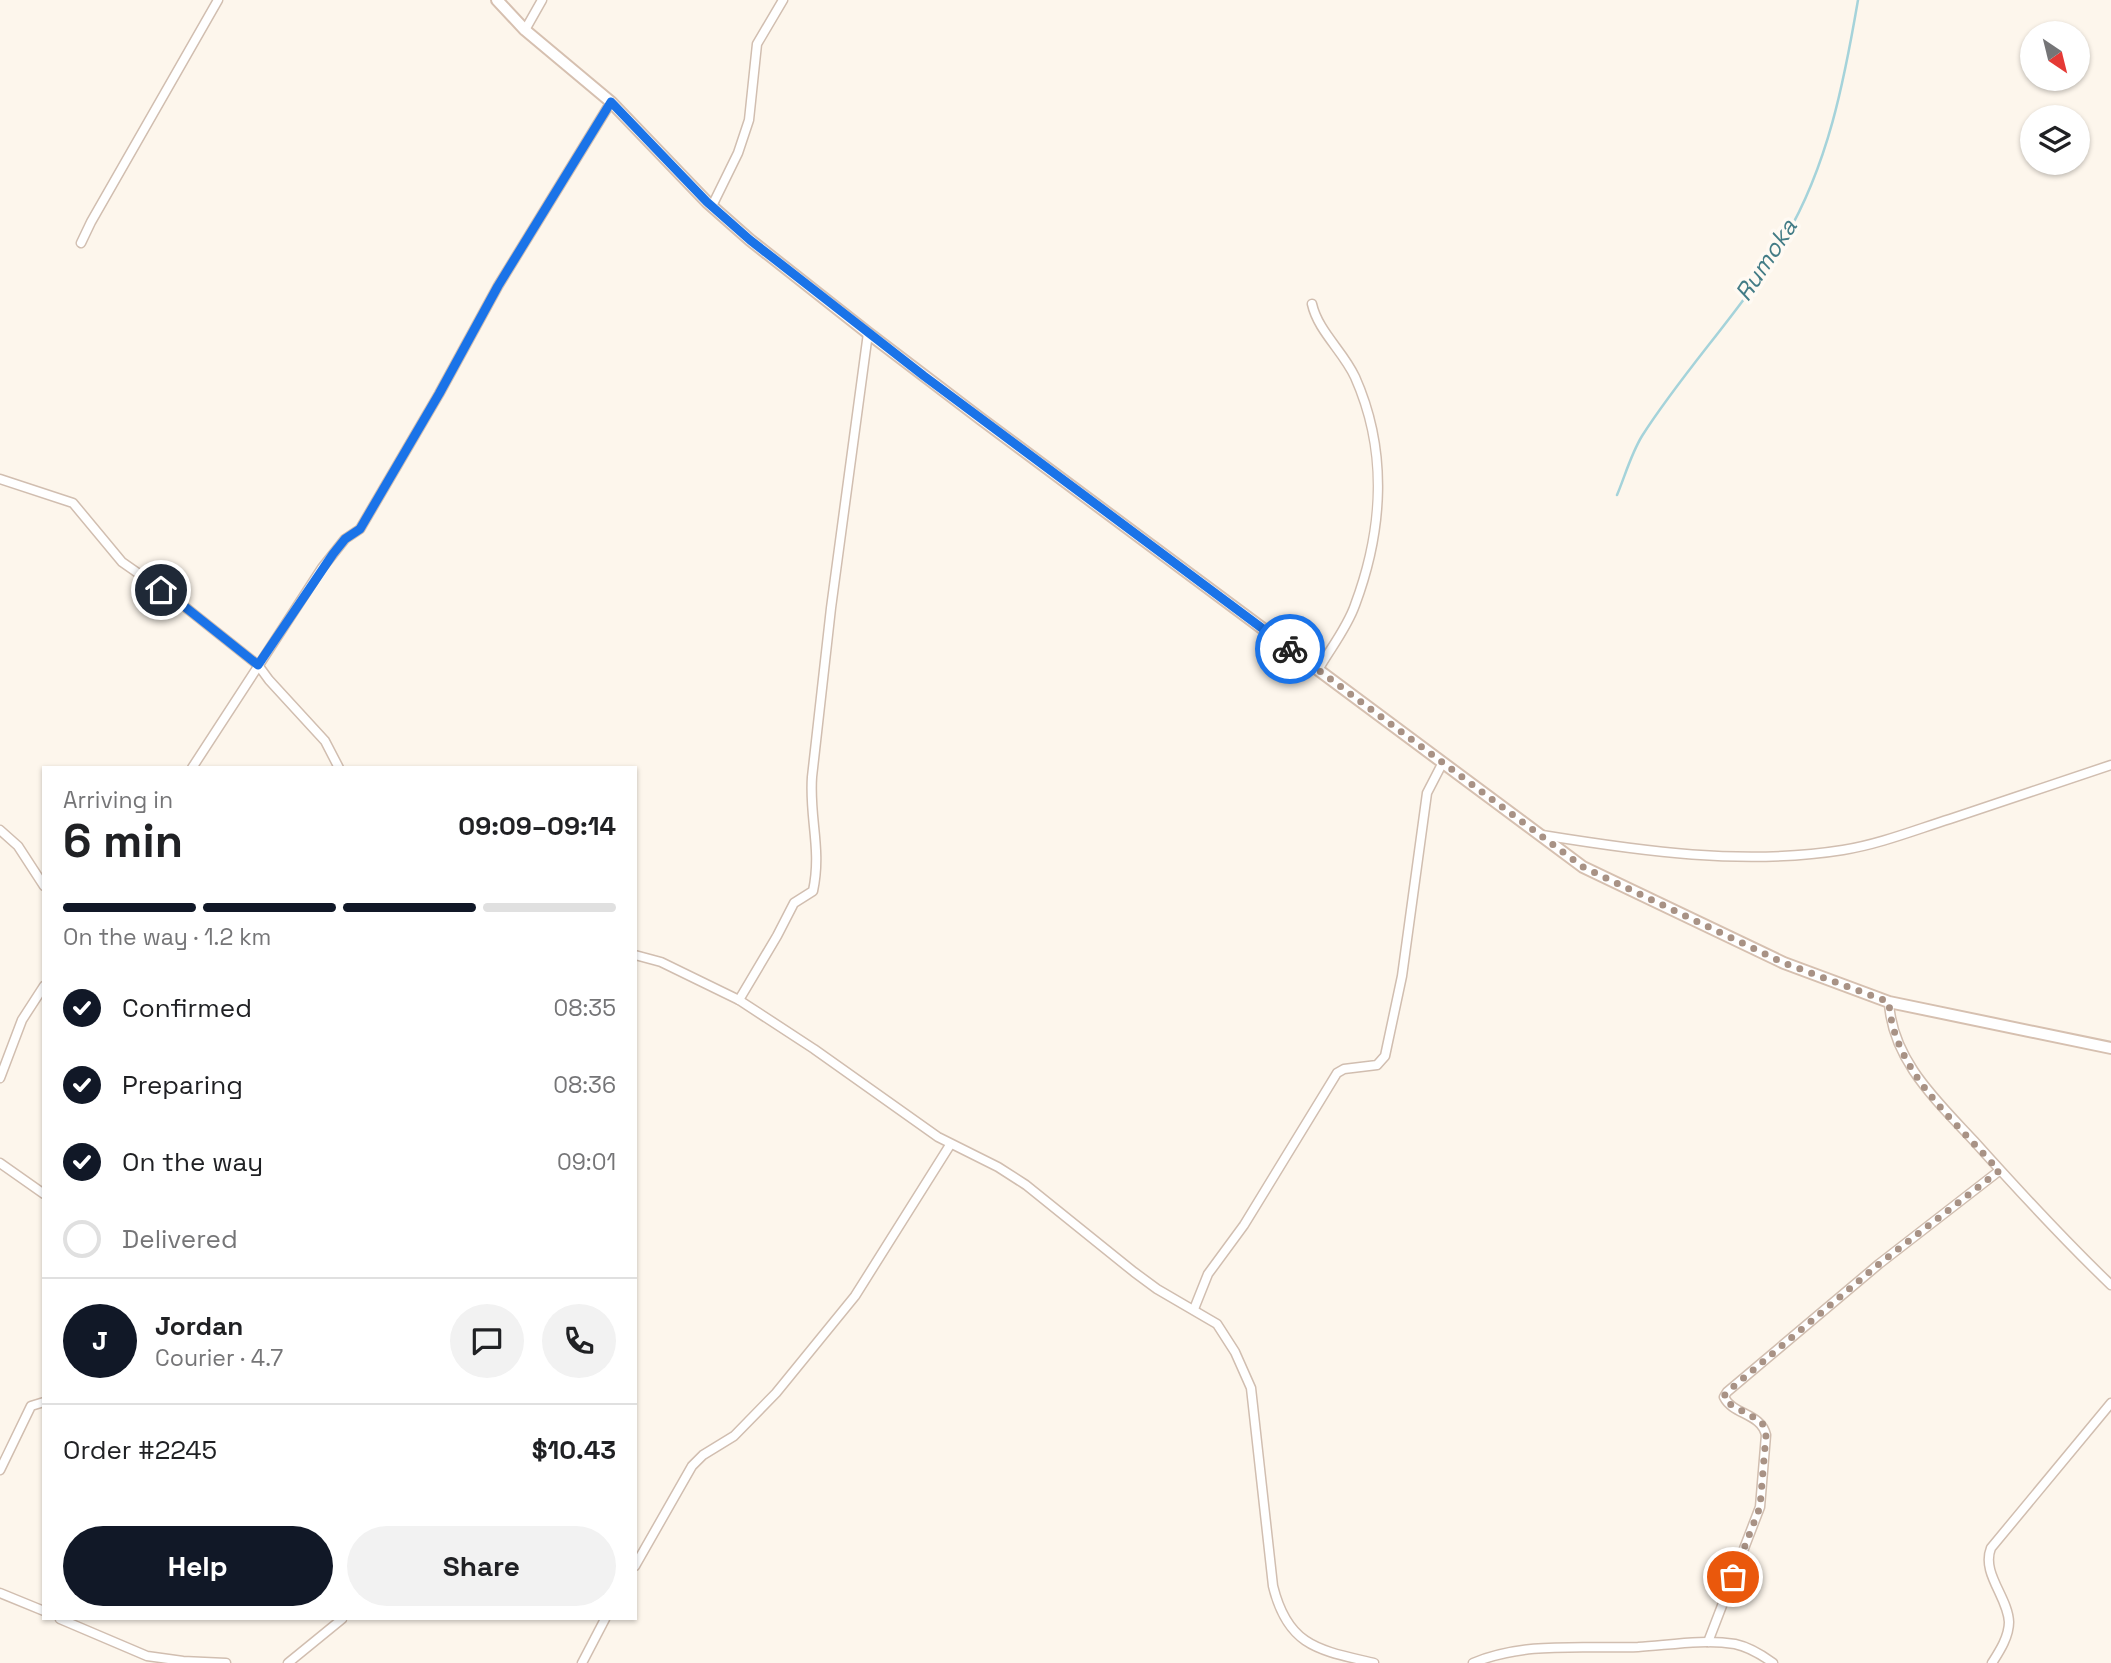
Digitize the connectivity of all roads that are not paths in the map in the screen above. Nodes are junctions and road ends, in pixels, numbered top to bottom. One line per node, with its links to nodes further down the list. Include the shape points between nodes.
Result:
1 (218, 0): 8 (street)
2 (497, 0): 5 (main road)
3 (542, 0): 5 (street)
4 (783, 0): 7 (street, via 757,44 749,120)
5 (525, 30): 6 (main road)
6 (611, 102): 7 (main road); 12 (street, via 498,286 360,529 333,554)
7 (712, 206): 10 (main road)
8 (81, 243)
9 (1312, 304): 13 (street, via 1355,377 1370,415 1379,470 1372,538 1356,602)
10 (867, 333): 13 (main road); 23 (street, via 812,777 817,871 813,891 794,903)
11 (0, 479): 12 (street, via 73,503 122,562)
12 (258, 665): 16 (street); 17 (street, via 325,741)
13 (1318, 670): 14 (main road)
14 (1442, 764): 19 (main road); 32 (street, via 1427,793 1402,976 1385,1056 1377,1065 1337,1073 1244,1225 1208,1274)
15 (2111, 765): 19 (street, via 1897,837 1820,853 1739,857 1639,850)
16 (193, 766)
17 (338, 766)
18 (0, 830): 20 (street, via 18,846)
19 (1536, 834): 24 (main road, via 1583,867 1784,963)
20 (42, 883)
21 (637, 956): 23 (street, via 661,962)
22 (42, 989): 26 (street, via 22,1020)
23 (739, 1000): 27 (street)
24 (1889, 1002): 25 (main road); 29 (street, via 1896,1036 1920,1080)
25 (2111, 1048)
26 (0, 1078)
27 (950, 1145): 32 (street, via 1026,1185 1134,1272); 36 (street, via 855,1296 776,1393 734,1436 692,1466)
28 (0, 1163): 30 (street)
29 (1999, 1171): 31 (street); 42 (street, via 1879,1264 1724,1396 1765,1428 1763,1487 1760,1507)
30 (42, 1193)
31 (2111, 1285)
32 (1194, 1310): 46 (street, via 1222,1330 1251,1388 1273,1586 1289,1626 1319,1648)
33 (42, 1403): 35 (street, via 31,1406)
34 (2111, 1403): 49 (street, via 1991,1548 1988,1563 2009,1620)
35 (0, 1470)
36 (637, 1562)
37 (0, 1593): 38 (street)
38 (42, 1610)
39 (62, 1620): 43 (street, via 146,1656)
40 (341, 1620): 44 (street)
41 (604, 1620): 45 (street)
42 (1708, 1642): 47 (street, via 1532,1648 1505,1651); 48 (street, via 1746,1647)
43 (226, 1663)
44 (288, 1663)
45 (582, 1663)
46 (1374, 1663)
47 (1473, 1663)
48 (1773, 1663)
49 (1992, 1663)

